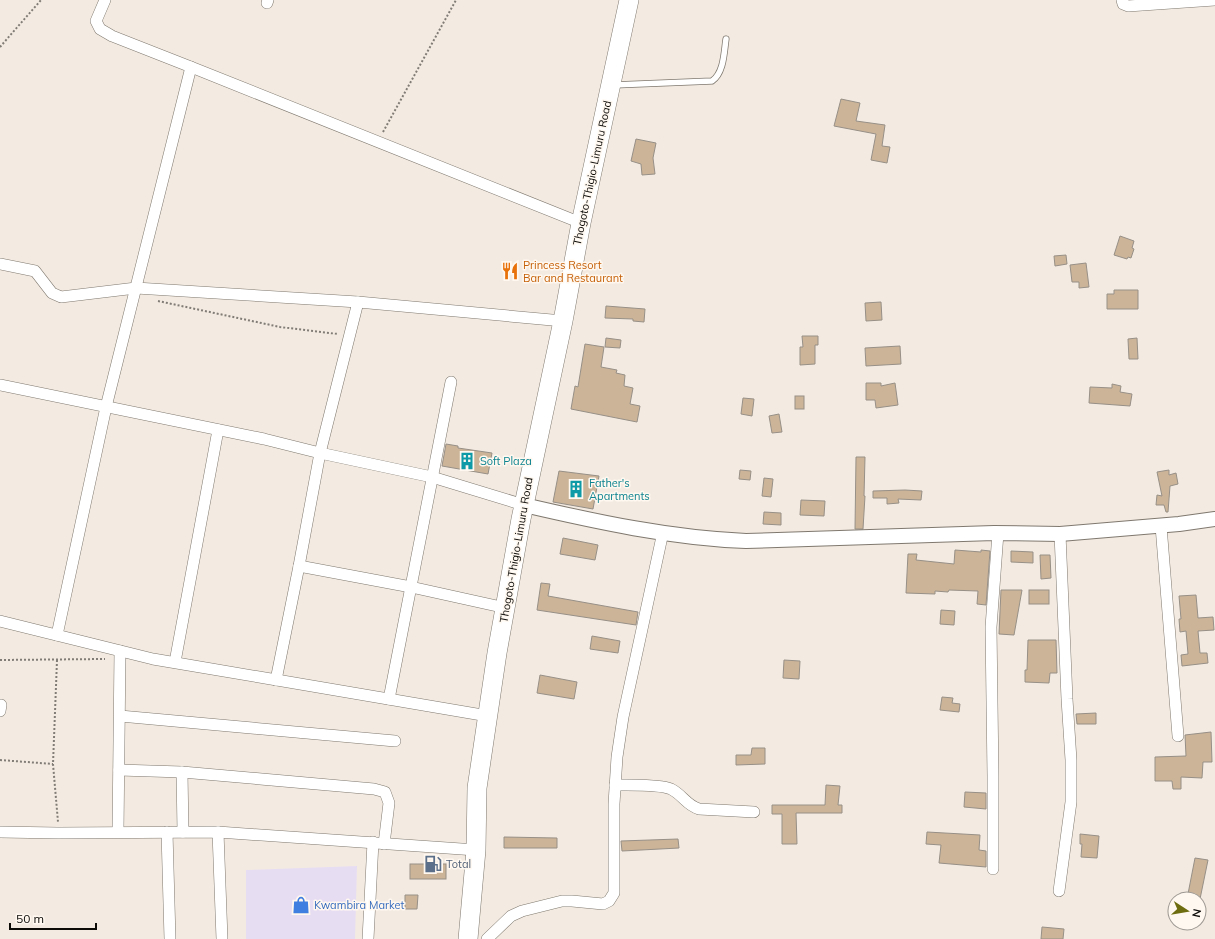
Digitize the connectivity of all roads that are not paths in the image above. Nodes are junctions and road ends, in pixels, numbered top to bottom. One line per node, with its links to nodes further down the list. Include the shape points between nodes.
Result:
1 (105, 0): 6 (street, via 96,21 100,29)
2 (629, 0): 7 (highway, Thogoto-Thigio-Limuru Road)
3 (1122, 0): 4 (street, via 1123,4 1128,6)
4 (1215, 0)
5 (726, 39): 7 (lane, via 720,71 712,80)
6 (191, 67): 8 (street); 10 (street)
7 (610, 86): 8 (highway, Thogoto-Thigio-Limuru Road)
8 (581, 223): 12 (highway, Thogoto-Thigio-Limuru Road)
9 (0, 264): 10 (street, via 35,271 52,293 61,297)
10 (135, 292): 11 (street); 15 (street)
11 (358, 302): 12 (street); 17 (street)
12 (563, 321): 19 (highway, Thogoto-Thigio-Limuru Road)
13 (451, 382): 18 (street)
14 (0, 385): 15 (street)
15 (106, 408): 16 (street); 29 (street)
16 (218, 430): 17 (street); 31 (street)
17 (320, 453): 18 (street); 25 (street)
18 (432, 477): 19 (street); 26 (street)
19 (524, 505): 22 (street, via 604,523); 27 (highway, Thogoto-Thigio-Limuru Road)
20 (1215, 519): 21 (street)
21 (1161, 526): 24 (street); 36 (street)
22 (663, 532): 23 (street, via 718,540 746,541); 40 (street, via 623,717)
23 (998, 533): 24 (street); 50 (street, via 991,627)
24 (1060, 534): 51 (street, via 1071,802)
25 (299, 566): 26 (street); 32 (street)
26 (411, 587): 27 (street); 33 (street)
27 (506, 608): 35 (highway, Thogoto-Thigio-Limuru Road)
28 (0, 621): 29 (street)
29 (57, 635): 30 (street)
30 (120, 655): 31 (street); 34 (street)
31 (175, 662): 32 (street)
32 (276, 680): 33 (street)
33 (389, 699): 35 (street)
34 (120, 716): 37 (street); 38 (street)
35 (488, 716): 49 (highway, Thogoto-Thigio-Limuru Road, via 477,788)
36 (1178, 736)
37 (395, 741)
38 (119, 770): 39 (street); 43 (street)
39 (182, 772): 45 (street); 48 (street, via 385,792 388,803)
40 (615, 785): 41 (street, via 663,787 672,790 692,807 699,809); 56 (street, via 615,888 609,901 603,904 562,902 522,911 511,916)
41 (754, 812)
42 (0, 832): 43 (street)
43 (118, 832): 44 (street)
44 (166, 832): 45 (street); 52 (street)
45 (183, 832): 46 (street)
46 (218, 832): 47 (street); 53 (street)
47 (373, 842): 48 (street); 54 (street)
48 (384, 844): 49 (street)
49 (476, 850): 55 (highway, Thogoto-Thigio-Limuru Road)
50 (992, 870)
51 (1059, 891)
52 (170, 939)
53 (222, 939)
54 (368, 939)
55 (468, 939)
56 (487, 939)

